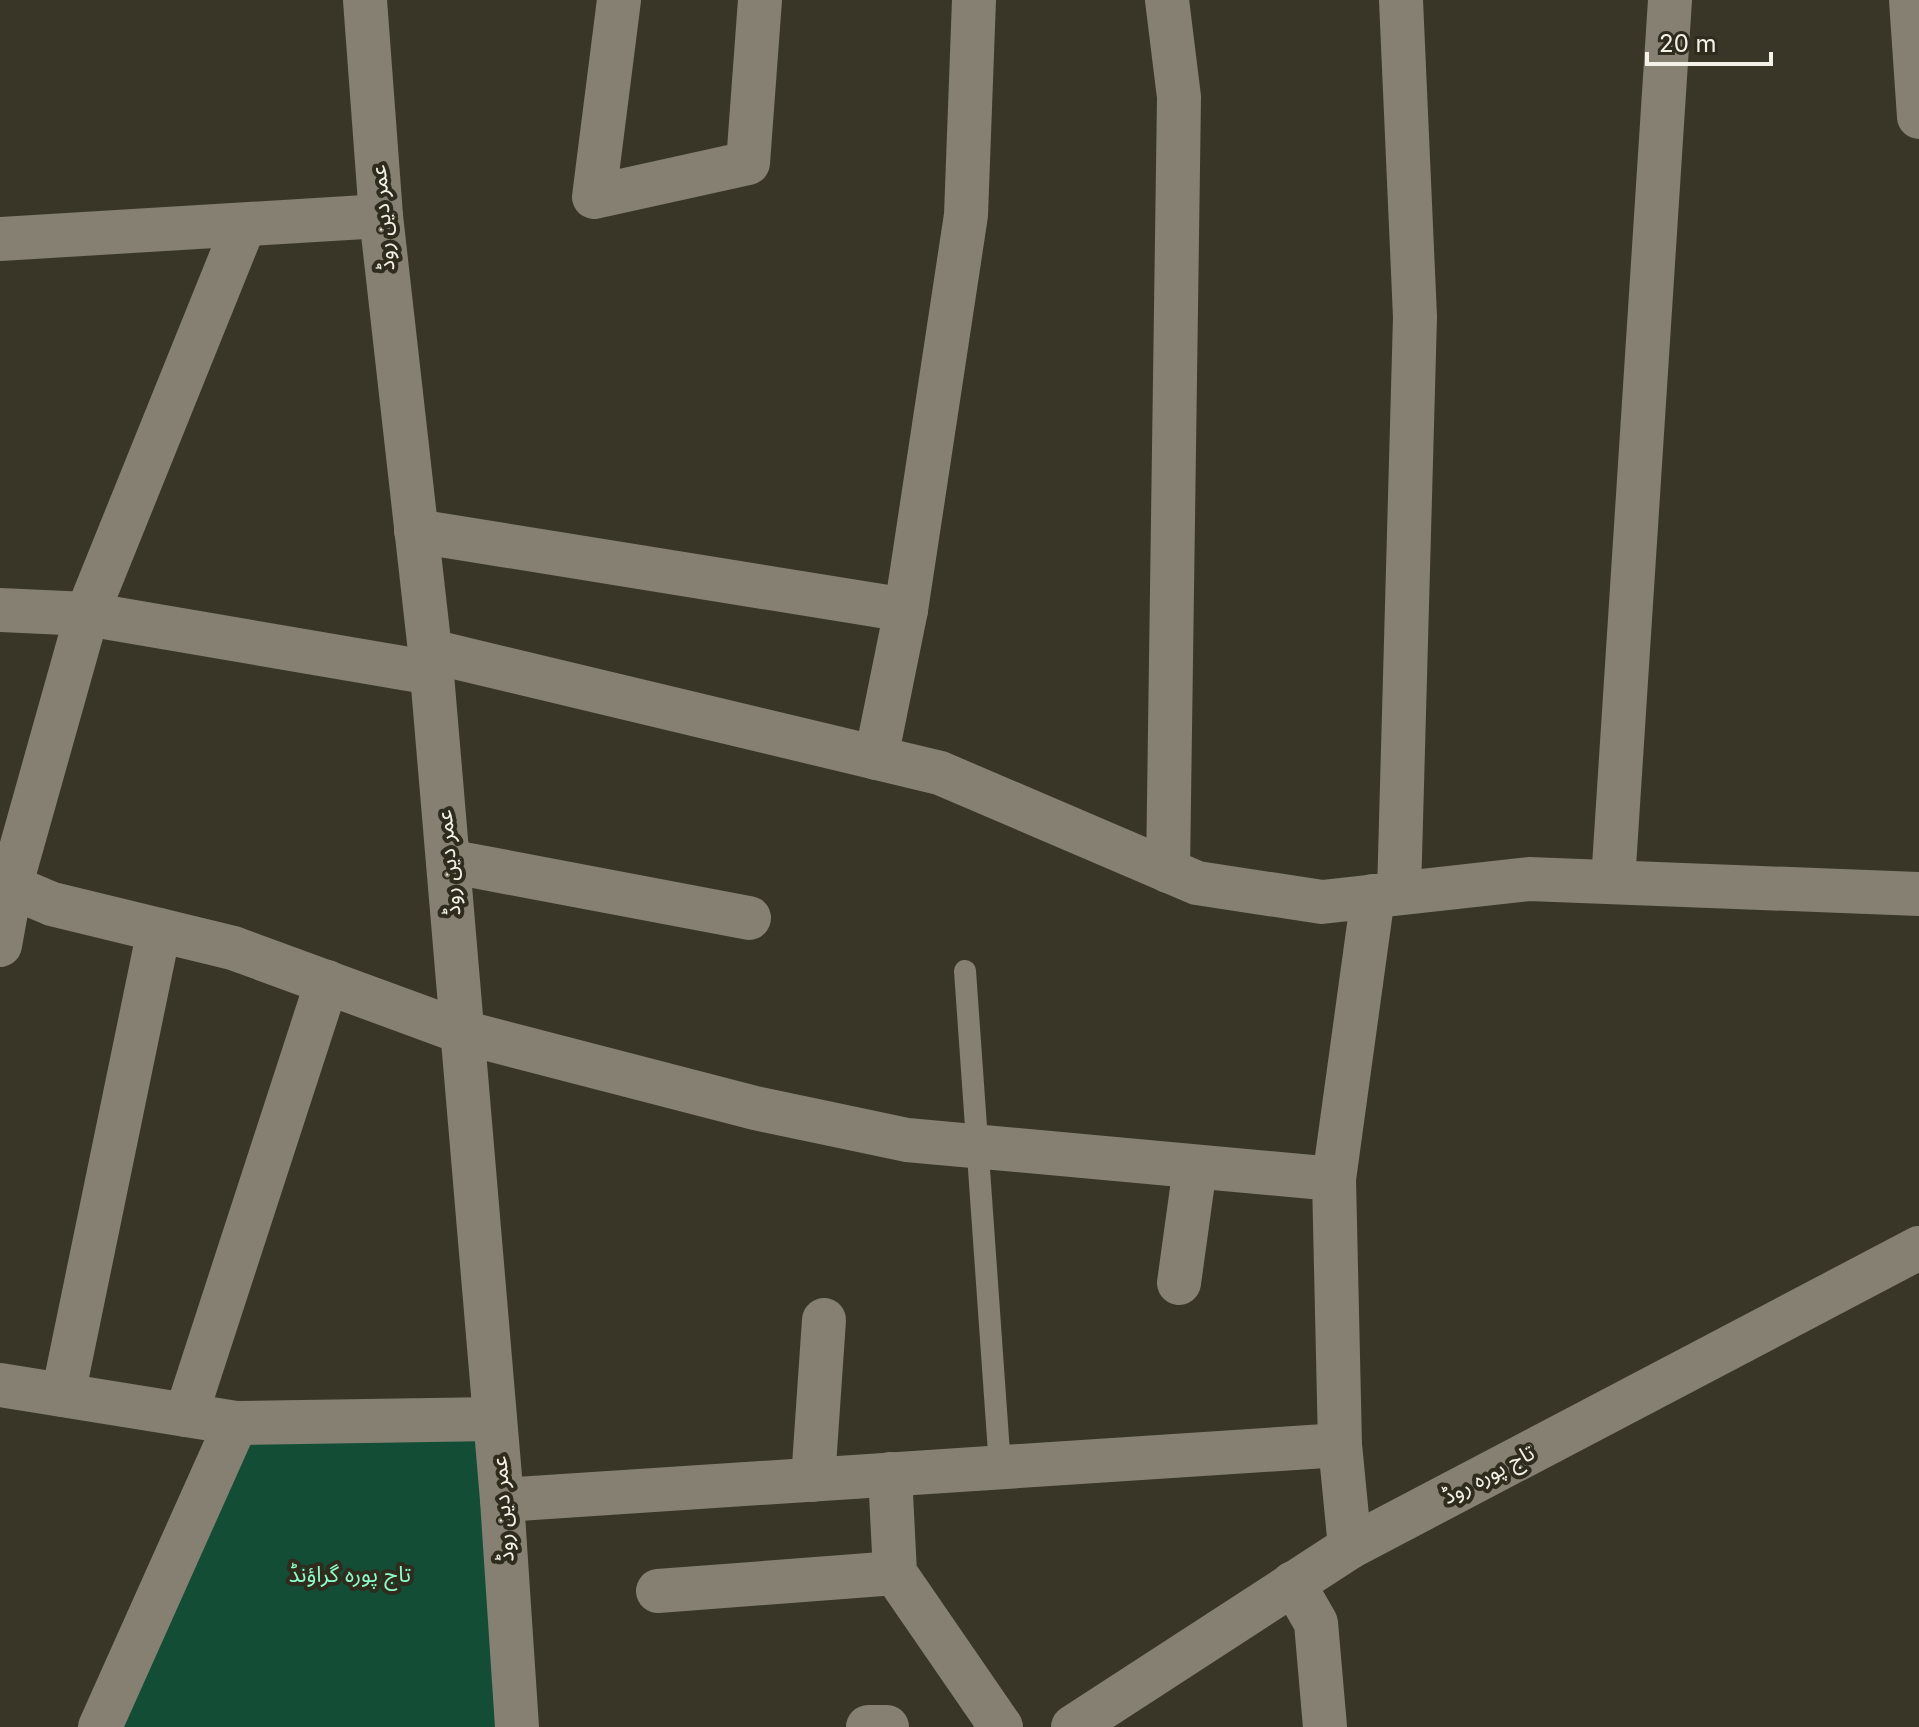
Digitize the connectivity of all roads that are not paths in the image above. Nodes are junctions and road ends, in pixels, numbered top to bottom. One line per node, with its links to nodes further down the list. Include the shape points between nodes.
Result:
1 (365, 0): 10 (street, عمر دین روڈ)
2 (619, 0): 3 (street, via 594,197 748,163)
3 (760, 0)
4 (974, 0): 15 (street, via 966,215)
5 (1167, 0): 20 (street, via 1179,97)
6 (1401, 0): 24 (street, via 1415,317)
7 (1670, 0): 21 (street)
8 (1911, 0): 9 (street)
9 (1919, 117)
10 (381, 216): 11 (street); 13 (street, عمر دین روڈ)
11 (244, 225): 12 (street); 16 (street)
12 (0, 239)
13 (416, 531): 15 (street); 17 (street, عمر دین روڈ)
14 (0, 610): 16 (street)
15 (906, 610): 18 (street)
16 (87, 614): 17 (street); 22 (street)
17 (431, 662): 18 (street); 19 (street, عمر دین روڈ)
18 (876, 758): 20 (street, via 940,773)
19 (448, 861): 25 (street); 30 (street, عمر دین روڈ)
20 (1168, 871): 24 (street, via 1197,883 1322,902)
21 (1613, 882): 23 (street); 24 (street, via 1529,879)
22 (5, 883): 26 (street, via 52,904); 27 (street)
23 (1919, 894)
24 (1386, 895): 33 (street)
25 (749, 918)
26 (159, 930): 29 (street, via 233,948); 38 (street)
27 (0, 945)
28 (965, 971): 31 (lane)
29 (327, 982): 30 (street); 39 (street)
30 (462, 1032): 31 (street, via 755,1108 907,1140); 40 (street, عمر دین روڈ)
31 (977, 1147): 32 (street); 43 (lane)
32 (1195, 1167): 33 (street); 35 (street)
33 (1334, 1179): 42 (street)
34 (1919, 1248): 47 (street, تاج پورہ روڈ)
35 (1179, 1283)
36 (824, 1320): 45 (street)
37 (0, 1385): 38 (street)
38 (63, 1395): 39 (street)
39 (186, 1415): 41 (street)
40 (495, 1419): 41 (street); 46 (street, عمر دین روڈ)
41 (236, 1423): 51 (street)
42 (1340, 1445): 43 (street); 47 (street)
43 (1000, 1467): 44 (street)
44 (890, 1474): 45 (street); 48 (street)
45 (813, 1480): 46 (street)
46 (502, 1500): 52 (street, عمر دین روڈ)
47 (1350, 1547): 49 (street, تاج پورہ روڈ)
48 (895, 1573): 50 (street); 55 (street)
49 (1293, 1583): 56 (street, تاج پورہ روڈ); 57 (street, via 1316,1623)
50 (658, 1591)
51 (100, 1727)
52 (517, 1727)
53 (868, 1727): 54 (street)
54 (887, 1727)
55 (1001, 1727)
56 (1073, 1727)
57 (1325, 1727)

